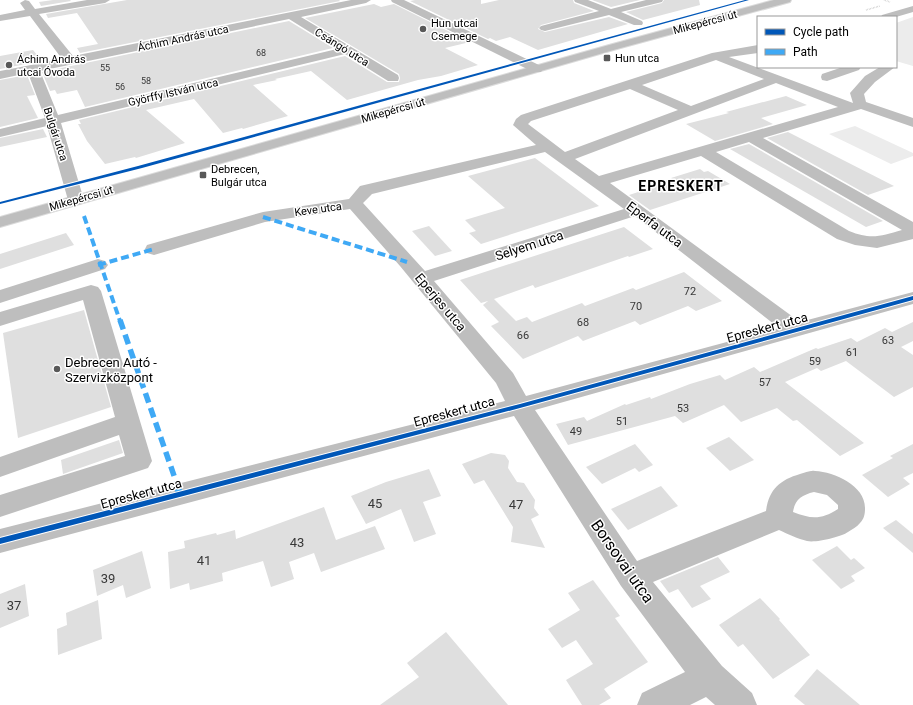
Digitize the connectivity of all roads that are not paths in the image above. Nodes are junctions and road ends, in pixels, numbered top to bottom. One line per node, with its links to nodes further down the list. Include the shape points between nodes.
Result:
1 (23, 0): 10 (street)
2 (105, 0): 10 (street)
3 (366, 0): 11 (street, Áchim András utca)
4 (396, 0): 23 (street)
5 (579, 0): 9 (street)
6 (658, 0): 9 (street)
7 (786, 0): 23 (street, Mikepércsi út)
8 (910, 6): 12 (street)
9 (610, 12): 14 (street); 15 (street)
10 (33, 13): 13 (street); 19 (street)
11 (292, 16): 17 (street, Csángó utca); 19 (street, Áchim András utca)
12 (888, 16)
13 (0, 18)
14 (638, 23)
15 (546, 28)
16 (757, 49): 18 (street)
17 (346, 50): 26 (street, Csángó utca); 31 (street, Györffy István utca)
18 (716, 56): 27 (street); 28 (street)
19 (70, 61): 22 (street, Áchim András utca)
20 (852, 68): 25 (street)
21 (887, 68): 29 (street, via 870,79 857,93)
22 (33, 69): 24 (street, Áchim András utca); 31 (street, Bulgár utca)
23 (538, 69): 39 (street, Mikepércsi út)
24 (0, 75)
25 (827, 77)
26 (393, 78)
27 (775, 79): 29 (street); 30 (street)
28 (630, 84): 30 (street); 35 (street, Eperfa utca, via 526,118 521,122 520,126)
29 (857, 107): 32 (street); 34 (street)
30 (689, 110): 37 (street)
31 (53, 120): 33 (street, Györffy István utca); 39 (street, Bulgár utca)
32 (913, 123)
33 (0, 133)
34 (750, 137): 36 (street); 43 (street)
35 (548, 147): 37 (street, Eperfa utca); 40 (street, Keve utca, via 366,190)
36 (703, 151): 38 (street); 44 (street, via 855,240 878,243)
37 (564, 158): 38 (street, Eperfa utca)
38 (596, 182): 41 (street, Eperfa utca)
39 (76, 200): 42 (street, Mikepércsi út)
40 (354, 203): 45 (street, Keve utca, via 264,217); 47 (street, Eperjes utca)
41 (637, 210): 47 (street, Selyem utca); 51 (street, Eperfa utca)
42 (0, 222)
43 (913, 229)
44 (913, 233)
45 (154, 248)
46 (98, 265): 48 (street)
47 (421, 279): 52 (street, Eperjes utca, via 505,379)
48 (0, 297)
49 (913, 298): 51 (street, Epreskert utca)
50 (0, 319): 53 (street, via 91,291)
51 (796, 330): 52 (street, Epreskert utca)
52 (520, 406): 57 (street, Epreskert utca); 58 (street, Borsovai utca)
53 (128, 422): 54 (street); 55 (street, via 139,461)
54 (0, 467)
55 (0, 506)
56 (779, 518): 58 (street)
57 (0, 541)
58 (631, 577): 59 (street, Borsovai utca)
59 (710, 678): 60 (street); 61 (street, Borsovai utca)
60 (654, 705)
61 (740, 705)

